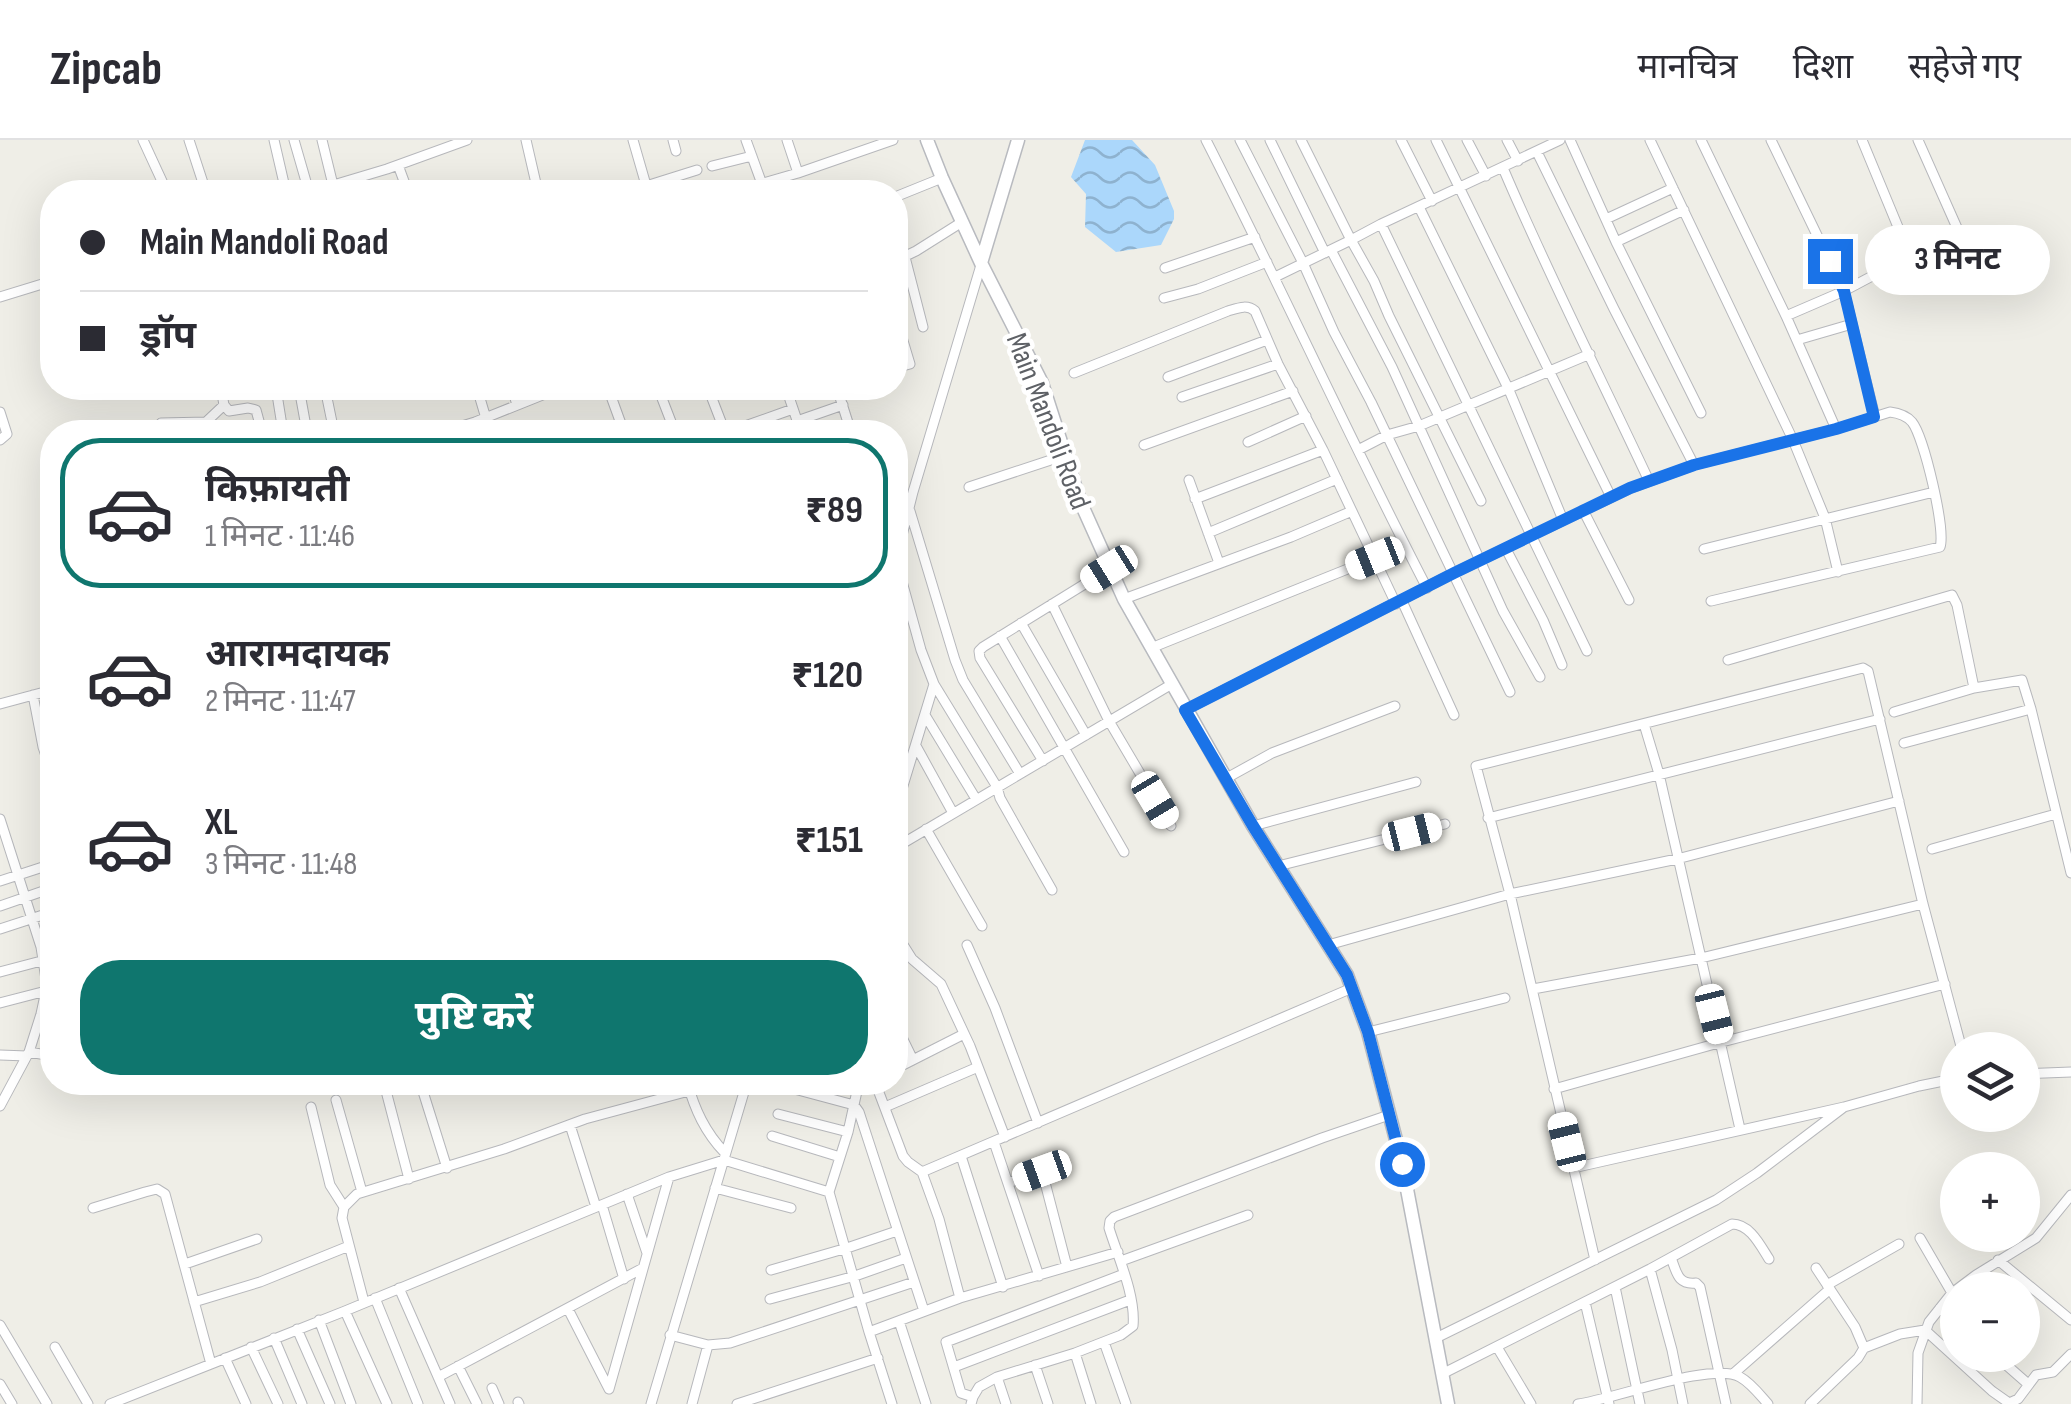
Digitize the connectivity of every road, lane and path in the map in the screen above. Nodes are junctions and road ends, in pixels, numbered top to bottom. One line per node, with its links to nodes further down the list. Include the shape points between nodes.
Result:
1 (144, 140): 39 (street)
2 (189, 140): 40 (street)
3 (274, 140): 41 (street)
4 (294, 140): 42 (street)
5 (322, 140): 43 (street)
6 (466, 140): 32 (street)
7 (526, 140): 46 (street)
8 (634, 140): 47 (street)
9 (746, 140): 30 (street)
10 (787, 140): 36 (street)
11 (893, 140): 36 (street)
12 (927, 140): 38 (street, Main Mandoli Road)
13 (1018, 140): 67 (street)
14 (1206, 140): 60 (street)
15 (1240, 140): 68 (street)
16 (1270, 140): 63 (street)
17 (1302, 140): 61 (street)
18 (1401, 140): 54 (street)
19 (1436, 140): 51 (street)
20 (1468, 140): 37 (street)
21 (1507, 140): 31 (street)
22 (1560, 140): 29 (street)
23 (1570, 140): 57 (street)
24 (1650, 140): 52 (street)
25 (1701, 140): 76 (street)
26 (1772, 140): 73 (street)
27 (1862, 140): 65 (street)
28 (1918, 140): 65 (street, via 1958,236)
29 (1540, 147): 31 (street); 123 (street)
30 (752, 156): 33 (street); 49 (street)
31 (1518, 161): 34 (street)
32 (398, 165): 44 (street); 45 (street)
33 (712, 166)
34 (1503, 168): 37 (street); 81 (street)
35 (697, 170): 48 (street)
36 (798, 173): 50 (street)
37 (1486, 176): 51 (street)
38 (942, 178): 53 (street); 58 (street, Main Mandoli Road)
39 (162, 180)
40 (202, 180)
41 (283, 180)
42 (306, 180)
43 (332, 180)
44 (352, 180)
45 (404, 180)
46 (535, 180)
47 (645, 180)
48 (671, 180)
49 (761, 180)
50 (775, 180)
51 (1460, 188): 54 (street); 83 (street)
52 (1673, 188): 56 (street); 57 (street)
53 (908, 192)
54 (1432, 201): 55 (street)
55 (1419, 207): 59 (street); 86 (street)
56 (1684, 210): 62 (street); 117 (street)
57 (1606, 219): 62 (street)
58 (962, 222): 64 (street); 67 (street, Main Mandoli Road)
59 (1381, 224): 61 (street); 98 (street)
60 (1255, 237): 66 (street); 69 (street)
61 (1351, 240): 63 (street); 103 (street)
62 (1616, 242): 101 (street)
63 (1328, 252): 68 (street); 113 (street)
64 (908, 254)
65 (1910, 256): 73 (street)
66 (1268, 262): 70 (street); 75 (street)
67 (981, 263): 122 (street, Main Mandoli Road, via 1042,383); 132 (street)
68 (1303, 263): 70 (street); 115 (street)
69 (1165, 268)
70 (1275, 277): 121 (street)
71 (908, 283): 78 (street)
72 (40, 285): 74 (street)
73 (1844, 291): 76 (street); 77 (street)
74 (0, 297)
75 (1164, 298)
76 (1786, 316): 80 (street)
77 (1852, 324): 80 (street); 104 (street)
78 (923, 327)
79 (1267, 340): 82 (street); 84 (street, via 1255,312 1241,307); 85 (street)
80 (1797, 340): 114 (street)
81 (1590, 354): 83 (street); 126 (street)
82 (1278, 364): 87 (street); 88 (street)
83 (1551, 372): 86 (street); 129 (street)
84 (1074, 373)
85 (1168, 377)
86 (1509, 390): 98 (street); 137 (street)
87 (1293, 391): 102 (street); 119 (street)
88 (1182, 397)
89 (223, 400): 96 (street)
90 (480, 400): 105 (street)
91 (516, 400): 95 (street)
92 (524, 400): 95 (street)
93 (790, 400): 99 (street)
94 (841, 400): 97 (street)
95 (517, 404): 105 (street)
96 (224, 405): 106 (street); 107 (street, via 234,412 253,408)
97 (843, 406): 111 (street); 112 (street)
98 (1469, 406): 103 (street); 139 (street)
99 (793, 409): 109 (street); 110 (street)
100 (0, 412): 116 (street, via 7,434)
101 (1701, 413)
102 (1306, 416): 118 (street); 120 (street)
103 (1440, 417): 113 (street); 131 (street)
104 (1874, 417): 114 (street); 128 (street, via 1895,411 1911,421)
105 (486, 418): 108 (street)
106 (208, 420)
107 (259, 420)
108 (480, 420)
109 (772, 420)
110 (797, 420)
111 (800, 420)
112 (846, 420)
113 (1419, 426): 115 (street); 143 (street)
114 (1836, 429): 117 (street)
115 (1386, 436): 121 (street); 147 (street)
116 (0, 440)
117 (1793, 440): 123 (street); 136 (street)
118 (1248, 442)
119 (1144, 444)
120 (1323, 450): 124 (street); 130 (street)
121 (1358, 450): 148 (street)
122 (1066, 456): 127 (street); 145 (street, Main Mandoli Road)
123 (1694, 465): 126 (street)
124 (1337, 479): 133 (street); 138 (street)
125 (1189, 480): 130 (street)
126 (1649, 480): 129 (street)
127 (969, 487)
128 (1934, 492): 136 (street); 146 (street, via 1940,547)
129 (1611, 497): 134 (street)
130 (1196, 499): 138 (street)
131 (1481, 501)
132 (909, 509): 135 (street); 185 (street, via 955,660)
133 (1352, 510): 142 (street); 144 (street)
134 (1584, 510): 137 (street); 150 (street)
135 (908, 513)
136 (1824, 518): 141 (street); 146 (street)
137 (1564, 520): 139 (street)
138 (1208, 533): 144 (street)
139 (1532, 535): 140 (street); 158 (street)
140 (1506, 549): 143 (street); 160 (street)
141 (1704, 549)
142 (1375, 558): 152 (street); 157 (street)
143 (1481, 561): 147 (street); 161 (street)
144 (1219, 562): 149 (street)
145 (1109, 569): 149 (street, Main Mandoli Road); 153 (street)
146 (1838, 572): 151 (street)
147 (1454, 573): 148 (street); 165 (street)
148 (1426, 588): 152 (street)
149 (1124, 598): 157 (street, Main Mandoli Road)
150 (1629, 600)
151 (1711, 601)
152 (1399, 602): 171 (street); 174 (street)
153 (1052, 604): 155 (street); 176 (street)
154 (908, 606): 162 (street)
155 (1020, 624): 156 (street); 179 (street)
156 (1000, 636): 182 (street); 183 (street, via 979,654)
157 (1151, 648): 163 (street, Main Mandoli Road)
158 (1587, 651)
159 (1728, 660): 164 (street, via 1952,596)
160 (1562, 664)
161 (1540, 677)
162 (934, 684): 173 (street); 189 (street)
163 (1172, 684): 171 (street, Main Mandoli Road); 176 (street)
164 (1974, 688): 170 (street, via 2022,680); 172 (street)
165 (1510, 692)
166 (40, 694): 167 (street)
167 (33, 696): 168 (street); 178 (street)
168 (0, 704)
169 (1394, 706): 187 (street, via 1272,753)
170 (2031, 709): 180 (street); 193 (street)
171 (1185, 710): 187 (street, Main Mandoli Road)
172 (1894, 712)
173 (926, 714): 181 (street); 190 (street)
174 (1454, 715)
175 (1880, 719): 177 (street, via 1863,668); 186 (street); 191 (street)
176 (1108, 721): 179 (street); 197 (street)
177 (1644, 724): 186 (street); 195 (street, via 1476,766)
178 (40, 732)
179 (1086, 734): 182 (street)
180 (1904, 742)
181 (916, 746): 184 (street); 192 (street)
182 (1063, 749): 183 (street); 202 (street)
183 (1043, 761): 185 (street)
184 (908, 771)
185 (1020, 774): 189 (street)
186 (1658, 774): 195 (street); 203 (street)
187 (1226, 779): 198 (street, Main Mandoli Road)
188 (1416, 782): 198 (street)
189 (997, 786): 190 (street); 209 (street)
190 (976, 799): 192 (street)
191 (1899, 801): 203 (street); 213 (street)
192 (954, 813): 199 (street)
193 (2056, 814): 201 (street); 206 (street)
194 (0, 818): 207 (street)
195 (1488, 818): 211 (street)
196 (1445, 824): 204 (street)
197 (1170, 826)
198 (1253, 826): 204 (street, Main Mandoli Road)
199 (926, 829): 200 (street); 217 (street)
200 (908, 840)
201 (1932, 849)
202 (1124, 852)
203 (1678, 859): 211 (street); 223 (street)
204 (1278, 866): 221 (street, Main Mandoli Road)
205 (40, 868): 207 (street)
206 (2071, 872)
207 (18, 874): 208 (street); 212 (street)
208 (0, 880)
209 (1052, 890)
210 (40, 893): 212 (street)
211 (1510, 894): 221 (street); 228 (street)
212 (26, 898): 214 (street); 216 (street)
213 (1922, 904): 223 (street); 226 (street)
214 (0, 906)
215 (40, 916): 216 (street)
216 (32, 918): 218 (street); 219 (street)
217 (982, 926)
218 (0, 929)
219 (40, 944)
220 (967, 945): 264 (street)
221 (1328, 945): 227 (street, Main Mandoli Road)
222 (908, 953): 235 (street, via 942,984)
223 (1701, 958): 228 (street); 236 (street)
224 (40, 961): 225 (street)
225 (0, 972)
226 (1945, 984): 234 (street); 236 (street)
227 (1352, 988): 233 (street, Main Mandoli Road); 264 (street)
228 (1533, 989): 247 (street)
229 (40, 990): 231 (street)
230 (1505, 998): 233 (street)
231 (0, 1003)
232 (40, 1029): 239 (street)
233 (1368, 1032): 263 (street, Main Mandoli Road)
234 (1957, 1032)
235 (964, 1034): 241 (street); 243 (street)
236 (1722, 1042): 247 (street); 266 (street)
237 (908, 1049): 241 (street)
238 (0, 1054): 239 (street)
239 (28, 1054): 240 (street); 258 (street)
240 (40, 1055)
241 (913, 1060): 242 (street)
242 (908, 1062)
243 (978, 1067): 260 (street); 269 (street)
244 (2071, 1072): 245 (street)
245 (2040, 1073)
246 (1940, 1082): 261 (street)
247 (1554, 1089): 275 (street)
248 (387, 1095): 278 (street)
249 (424, 1095): 274 (street)
250 (661, 1095): 265 (street)
251 (692, 1095): 272 (street)
252 (743, 1095): 272 (street)
253 (820, 1095): 257 (street)
254 (856, 1095): 257 (street)
255 (880, 1095): 260 (street)
256 (336, 1100): 281 (street)
257 (854, 1105): 267 (street); 290 (street)
258 (0, 1106)
259 (311, 1107): 286 (street, via 330,1185)
260 (885, 1107): 276 (street, via 904,1156)
261 (1844, 1107): 266 (street); 301 (street, via 1716,1200)
262 (778, 1114): 267 (street)
263 (1389, 1116): 297 (street, via 1114,1217 1109,1228); 340 (street, Main Mandoli Road)
264 (1038, 1122): 269 (street)
265 (570, 1124): 274 (street); 285 (street)
266 (1740, 1129): 275 (street)
267 (848, 1132): 273 (street)
268 (772, 1136): 273 (street)
269 (1005, 1137): 270 (street)
270 (994, 1142): 271 (street); 279 (street)
271 (961, 1156): 276 (street); 316 (street)
272 (724, 1157): 277 (street); 280 (street); 282 (street)
273 (840, 1158): 282 (street)
274 (447, 1168): 278 (street)
275 (1574, 1168): 301 (street)
276 (922, 1172): 320 (street)
277 (669, 1177): 283 (street); 296 (street)
278 (409, 1179): 281 (street)
279 (1008, 1184): 305 (street, via 1042,1171); 313 (street)
280 (715, 1188): 288 (street); 338 (street)
281 (362, 1192): 286 (street)
282 (830, 1192): 295 (street)
283 (627, 1194): 285 (street); 296 (street)
284 (2071, 1195): 302 (street, via 2036,1238)
285 (599, 1206): 314 (street); 319 (street)
286 (344, 1207): 294 (street)
287 (93, 1208): 303 (street, via 162,1190)
288 (791, 1208)
289 (1248, 1215): 297 (street)
290 (897, 1231): 295 (street); 298 (street)
291 (1920, 1238): 309 (street)
292 (257, 1239): 303 (street)
293 (1899, 1244): 318 (street)
294 (349, 1246): 322 (street); 325 (street)
295 (846, 1248): 308 (street); 312 (street)
296 (648, 1255): 304 (street)
297 (1120, 1256): 305 (street); 311 (street)
298 (906, 1258): 312 (street); 315 (street)
299 (1671, 1258): 300 (street, via 1736,1223); 307 (street); 357 (street, via 1681,1280 1700,1287)
300 (1770, 1259)
301 (1595, 1260): 340 (street)
302 (1998, 1260): 310 (street); 332 (street)
303 (185, 1264): 325 (street)
304 (643, 1268): 314 (street); 327 (street, via 609,1389)
305 (1067, 1268): 313 (street)
306 (1816, 1268): 318 (street)
307 (1650, 1269): 317 (street); 361 (street)
308 (771, 1270)
309 (1940, 1272)
310 (1981, 1272)
311 (1124, 1274): 324 (street); 354 (street, via 946,1342)
312 (854, 1276): 321 (street); 323 (street)
313 (1039, 1276): 316 (street)
314 (624, 1279): 327 (street)
315 (914, 1282): 323 (street); 330 (street)
316 (1002, 1287): 320 (street)
317 (1616, 1287): 326 (street); 365 (street)
318 (1829, 1287): 346 (street); 358 (street)
319 (400, 1288): 322 (street); 360 (street)
320 (960, 1298): 330 (street)
321 (770, 1299)
322 (369, 1300): 329 (street); 380 (street)
323 (860, 1300): 337 (street); 342 (street)
324 (1130, 1300): 341 (street, via 1133,1326); 354 (street)
325 (194, 1302): 351 (street)
326 (1586, 1302): 345 (street); 368 (street)
327 (568, 1308): 353 (street)
328 (1940, 1308): 336 (street)
329 (345, 1310): 331 (street); 379 (street)
330 (924, 1311): 333 (street)
331 (319, 1320): 335 (street); 378 (street)
332 (2071, 1320)
333 (899, 1321): 337 (street); 369 (street)
334 (0, 1325): 371 (street)
335 (297, 1329): 339 (street); 377 (street)
336 (1924, 1330): 346 (street); 363 (street, via 2005,1401 2014,1402); 402 (street)
337 (869, 1332): 350 (street)
338 (670, 1335): 342 (street); 384 (street)
339 (274, 1338): 343 (street); 376 (street)
340 (1436, 1338): 356 (street, Main Mandoli Road)
341 (1104, 1342): 347 (street); 393 (street)
342 (708, 1345): 385 (street)
343 (251, 1346): 349 (street); 375 (street)
344 (55, 1347): 372 (street)
345 (1497, 1347): 356 (street); 395 (street)
346 (1864, 1348): 401 (street)
347 (1075, 1353): 352 (street); 392 (street)
348 (2071, 1354): 363 (street)
349 (226, 1358): 351 (street); 374 (street)
350 (878, 1358): 366 (street); 388 (street)
351 (211, 1364): 373 (street)
352 (1035, 1365): 359 (street); 391 (street)
353 (458, 1366): 360 (street); 382 (street)
354 (954, 1367): 367 (street, via 961,1392)
355 (2014, 1372): 363 (street)
356 (1442, 1374): 394 (street, Main Mandoli Road)
357 (1720, 1374): 358 (street); 361 (street); 399 (street)
358 (1733, 1374): 400 (street)
359 (997, 1376): 367 (street); 390 (street)
360 (438, 1377): 381 (street)
361 (1678, 1380): 365 (street); 398 (street)
362 (0, 1384): 370 (street)
363 (2028, 1384)
364 (492, 1388): 383 (street)
365 (1637, 1389): 368 (street); 397 (street)
366 (774, 1391): 386 (street); 387 (street)
367 (972, 1400)
368 (1609, 1401): 396 (street)
369 (925, 1402): 389 (street)
370 (12, 1404)
371 (47, 1404)
372 (88, 1404)
373 (110, 1404)
374 (246, 1404)
375 (278, 1404)
376 (302, 1404)
377 (330, 1404)
378 (352, 1404)
379 (386, 1404)
380 (418, 1404)
381 (450, 1404)
382 (476, 1404)
383 (499, 1404)
384 (651, 1404)
385 (692, 1404)
386 (737, 1404)
387 (777, 1404)
388 (892, 1404)
389 (911, 1404)
390 (1006, 1404)
391 (1048, 1404)
392 (1091, 1404)
393 (1126, 1404)
394 (1448, 1404)
395 (1531, 1404)
396 (1578, 1404)
397 (1640, 1404)
398 (1683, 1404)
399 (1726, 1404)
400 (1768, 1404)
401 (1810, 1404)
402 (1917, 1404)

